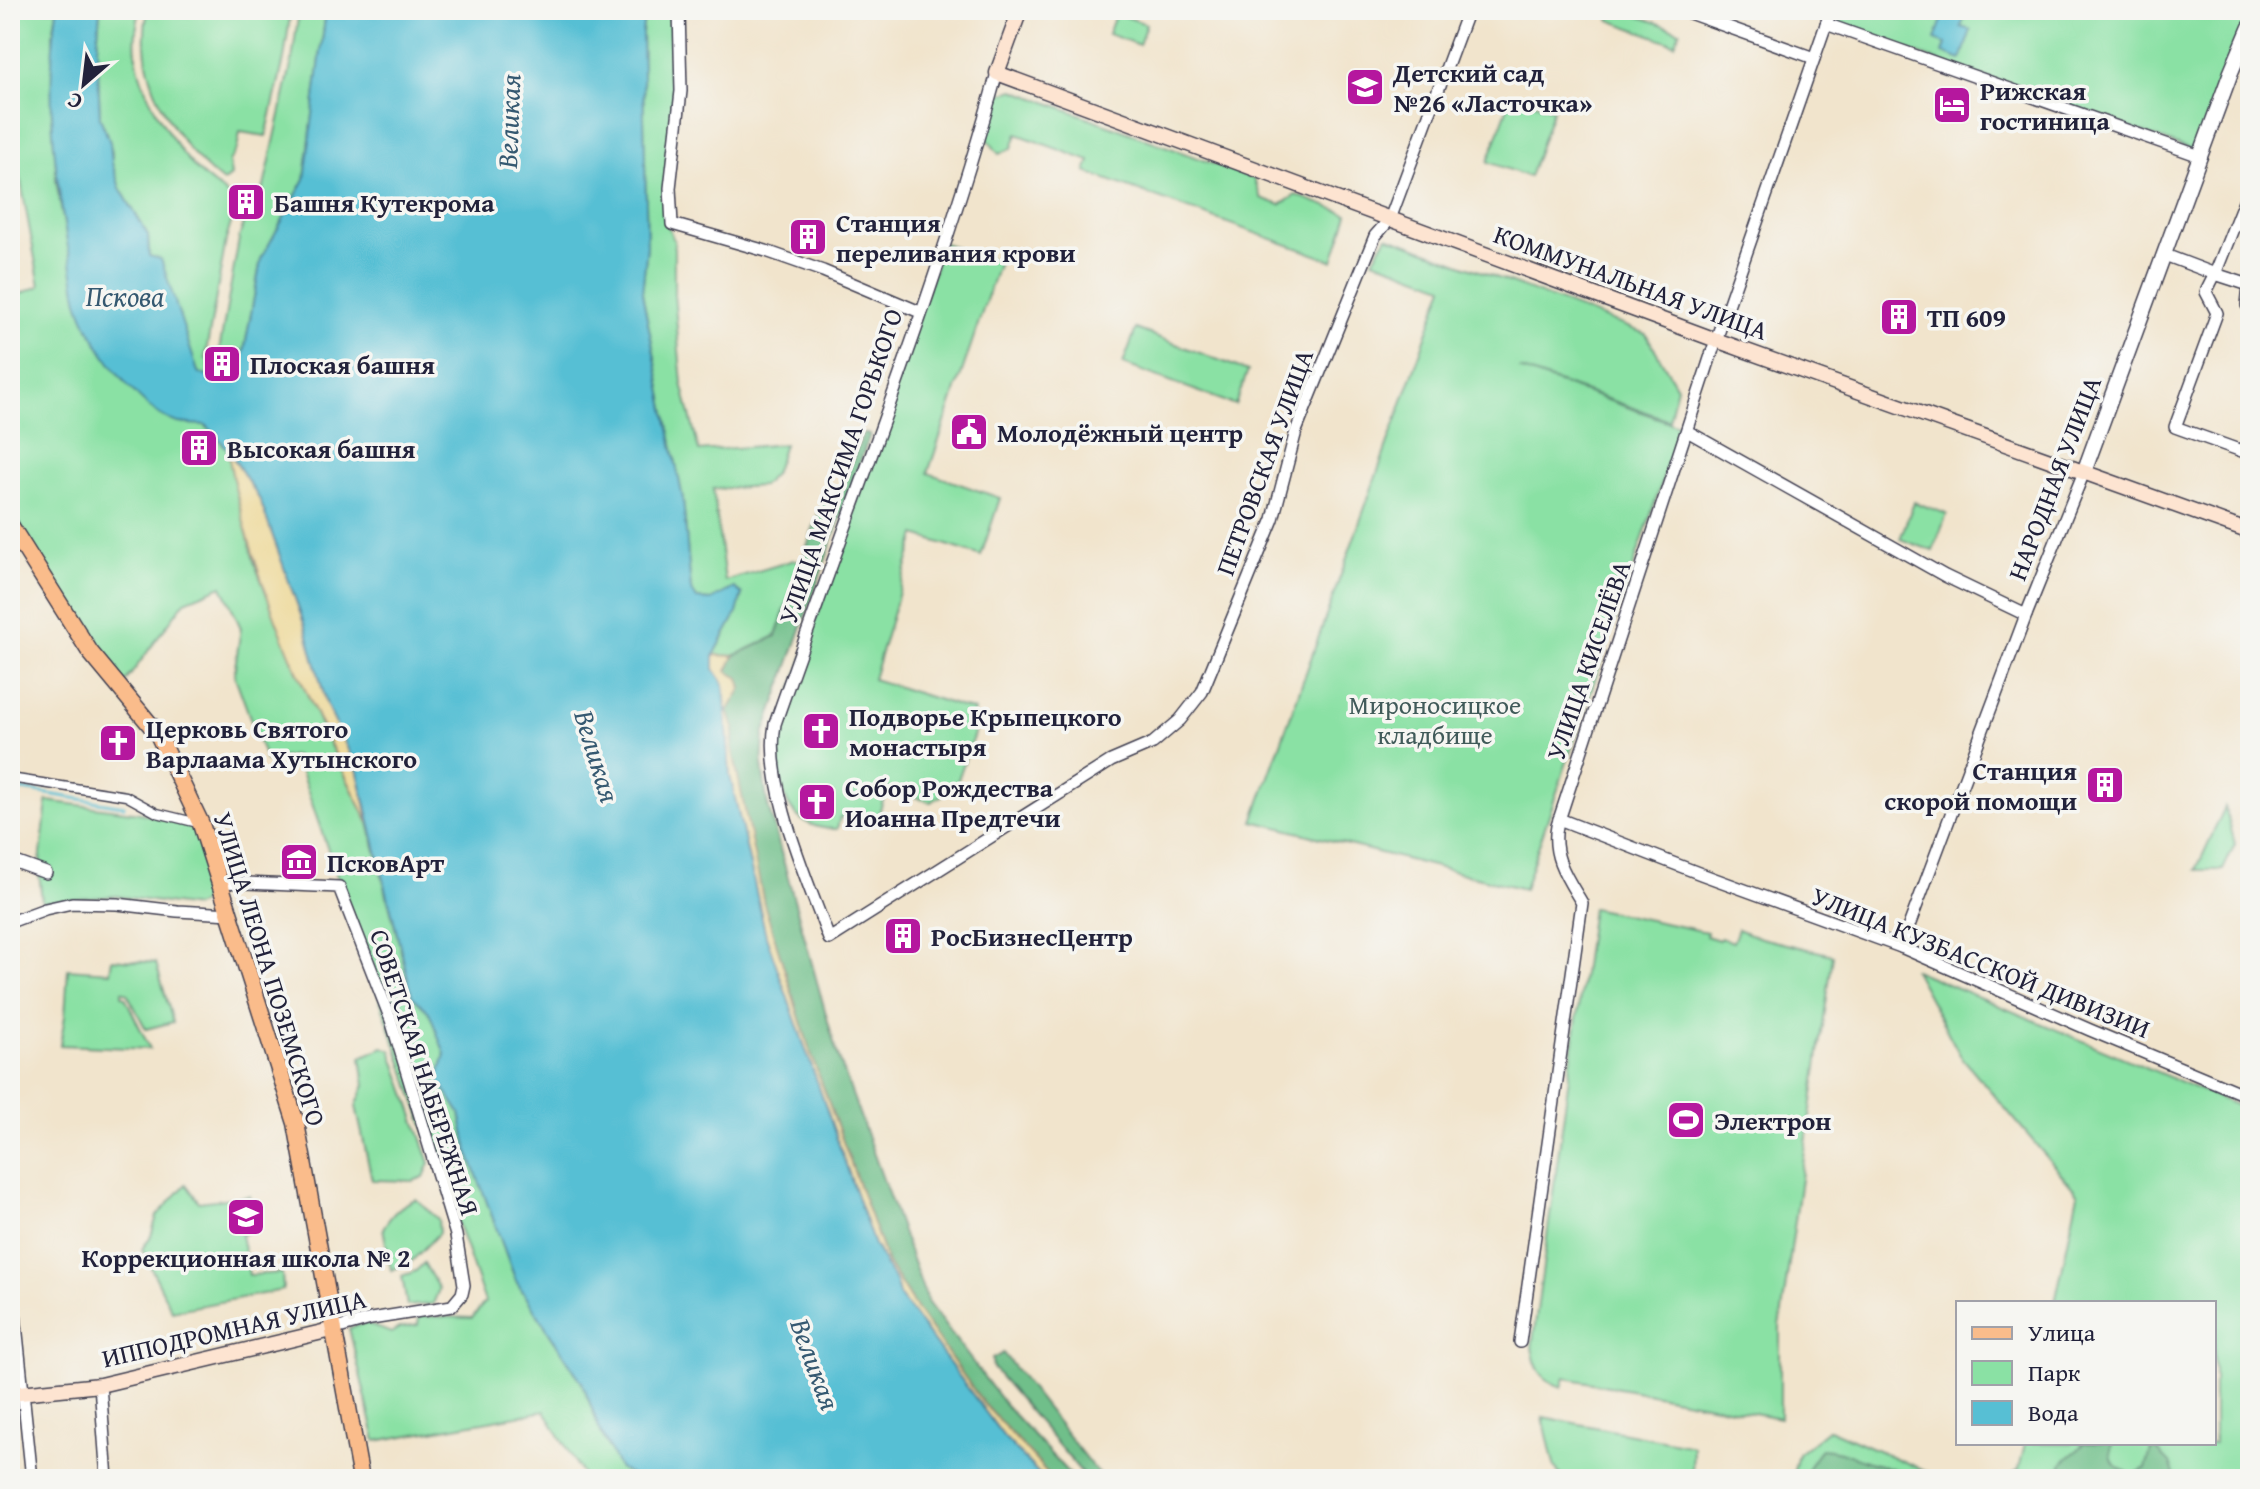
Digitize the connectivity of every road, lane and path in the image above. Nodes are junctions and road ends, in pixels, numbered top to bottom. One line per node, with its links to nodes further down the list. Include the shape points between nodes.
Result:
1 (679, 10): 16 (street, via 681,91 670,188 672,224 809,266)
2 (1020, 10): 9 (main road, УЛИЦА МАКСИМА ГОРЬКОГО)
3 (1468, 10): 12 (street, ПЕТРОВСКАЯ УЛИЦА)
4 (1681, 10): 8 (street)
5 (1831, 10): 6 (street, УЛИЦА КИСЕЛЁВА)
6 (1826, 24): 8 (street, УЛИЦА КИСЕЛЁВА); 10 (street)
7 (2250, 27): 10 (street, НАРОДНАЯ УЛИЦА)
8 (1814, 58): 17 (street, УЛИЦА КИСЕЛЁВА)
9 (997, 73): 12 (main road, КОММУНАЛЬНАЯ УЛИЦА); 16 (street, УЛИЦА МАКСИМА ГОРЬКОГО)
10 (2200, 156): 13 (street, НАРОДНАЯ УЛИЦА)
11 (2250, 186): 14 (street)
12 (1390, 219): 17 (main road, КОММУНАЛЬНАЯ УЛИЦА); 32 (street, ПЕТРОВСКАЯ УЛИЦА, via 1375,236 1321,366 1296,431 1273,519 1202,692 1153,743 1111,761)
13 (2165, 255): 14 (street); 20 (street, НАРОДНАЯ УЛИЦА)
14 (2215, 274): 15 (street, via 2249,285); 19 (street, via 2206,292 2217,313 2175,427)
15 (2250, 306)
16 (920, 312): 32 (street, УЛИЦА МАКСИМА ГОРЬКОГО, via 773,738 779,793)
17 (1716, 340): 18 (street, УЛИЦА КИСЕЛЁВА); 20 (main road, КОММУНАЛЬНАЯ УЛИЦА)
18 (1687, 431): 23 (street, via 1945,576); 25 (street, УЛИЦА КИСЕЛЁВА)
19 (2250, 454)
20 (2084, 472): 22 (main road, КОММУНАЛЬНАЯ УЛИЦА); 23 (street, НАРОДНАЯ УЛИЦА)
21 (10, 525): 26 (main road, УЛИЦА ЛЕОНА ПОЗЕМСКОГО, via 90,652 158,734)
22 (2250, 532)
23 (2026, 615): 33 (street, НАРОДНАЯ УЛИЦА)
24 (10, 778): 26 (street, via 126,796 157,813)
25 (1559, 819): 33 (street, УЛИЦА КУЗБАССКОЙ ДИВИЗИИ); 38 (street, УЛИЦА КИСЕЛЁВА, via 1557,855 1582,903)
26 (201, 824): 29 (main road, УЛИЦА ЛЕОНА ПОЗЕМСКОГО)
27 (10, 860): 28 (street)
28 (46, 873)
29 (221, 882): 30 (main road, УЛИЦА ЛЕОНА ПОЗЕМСКОГО); 36 (street, СОВЕТСКАЯ НАБЕРЕЖНАЯ, via 339,887 391,1020 456,1235)
30 (231, 914): 31 (street, via 72,903); 37 (main road, УЛИЦА ЛЕОНА ПОЗЕМСКОГО, via 296,1123)
31 (10, 922)
32 (829, 939)
33 (1901, 947): 34 (street, УЛИЦА КУЗБАССКОЙ ДИВИЗИИ)
34 (2250, 1097)
35 (10, 1266): 40 (street)
36 (462, 1294): 37 (street, ИППОДРОМНАЯ УЛИЦА, via 443,1309)
37 (335, 1329): 39 (main road, ИППОДРОМНАЯ УЛИЦА); 43 (main road, УЛИЦА ЛЕОНА ПОЗЕМСКОГО)
38 (1520, 1342)
39 (100, 1385): 40 (main road, ИППОДРОМНАЯ УЛИЦА); 42 (street)
40 (17, 1394): 41 (street)
41 (32, 1479)
42 (107, 1479)
43 (361, 1479)

